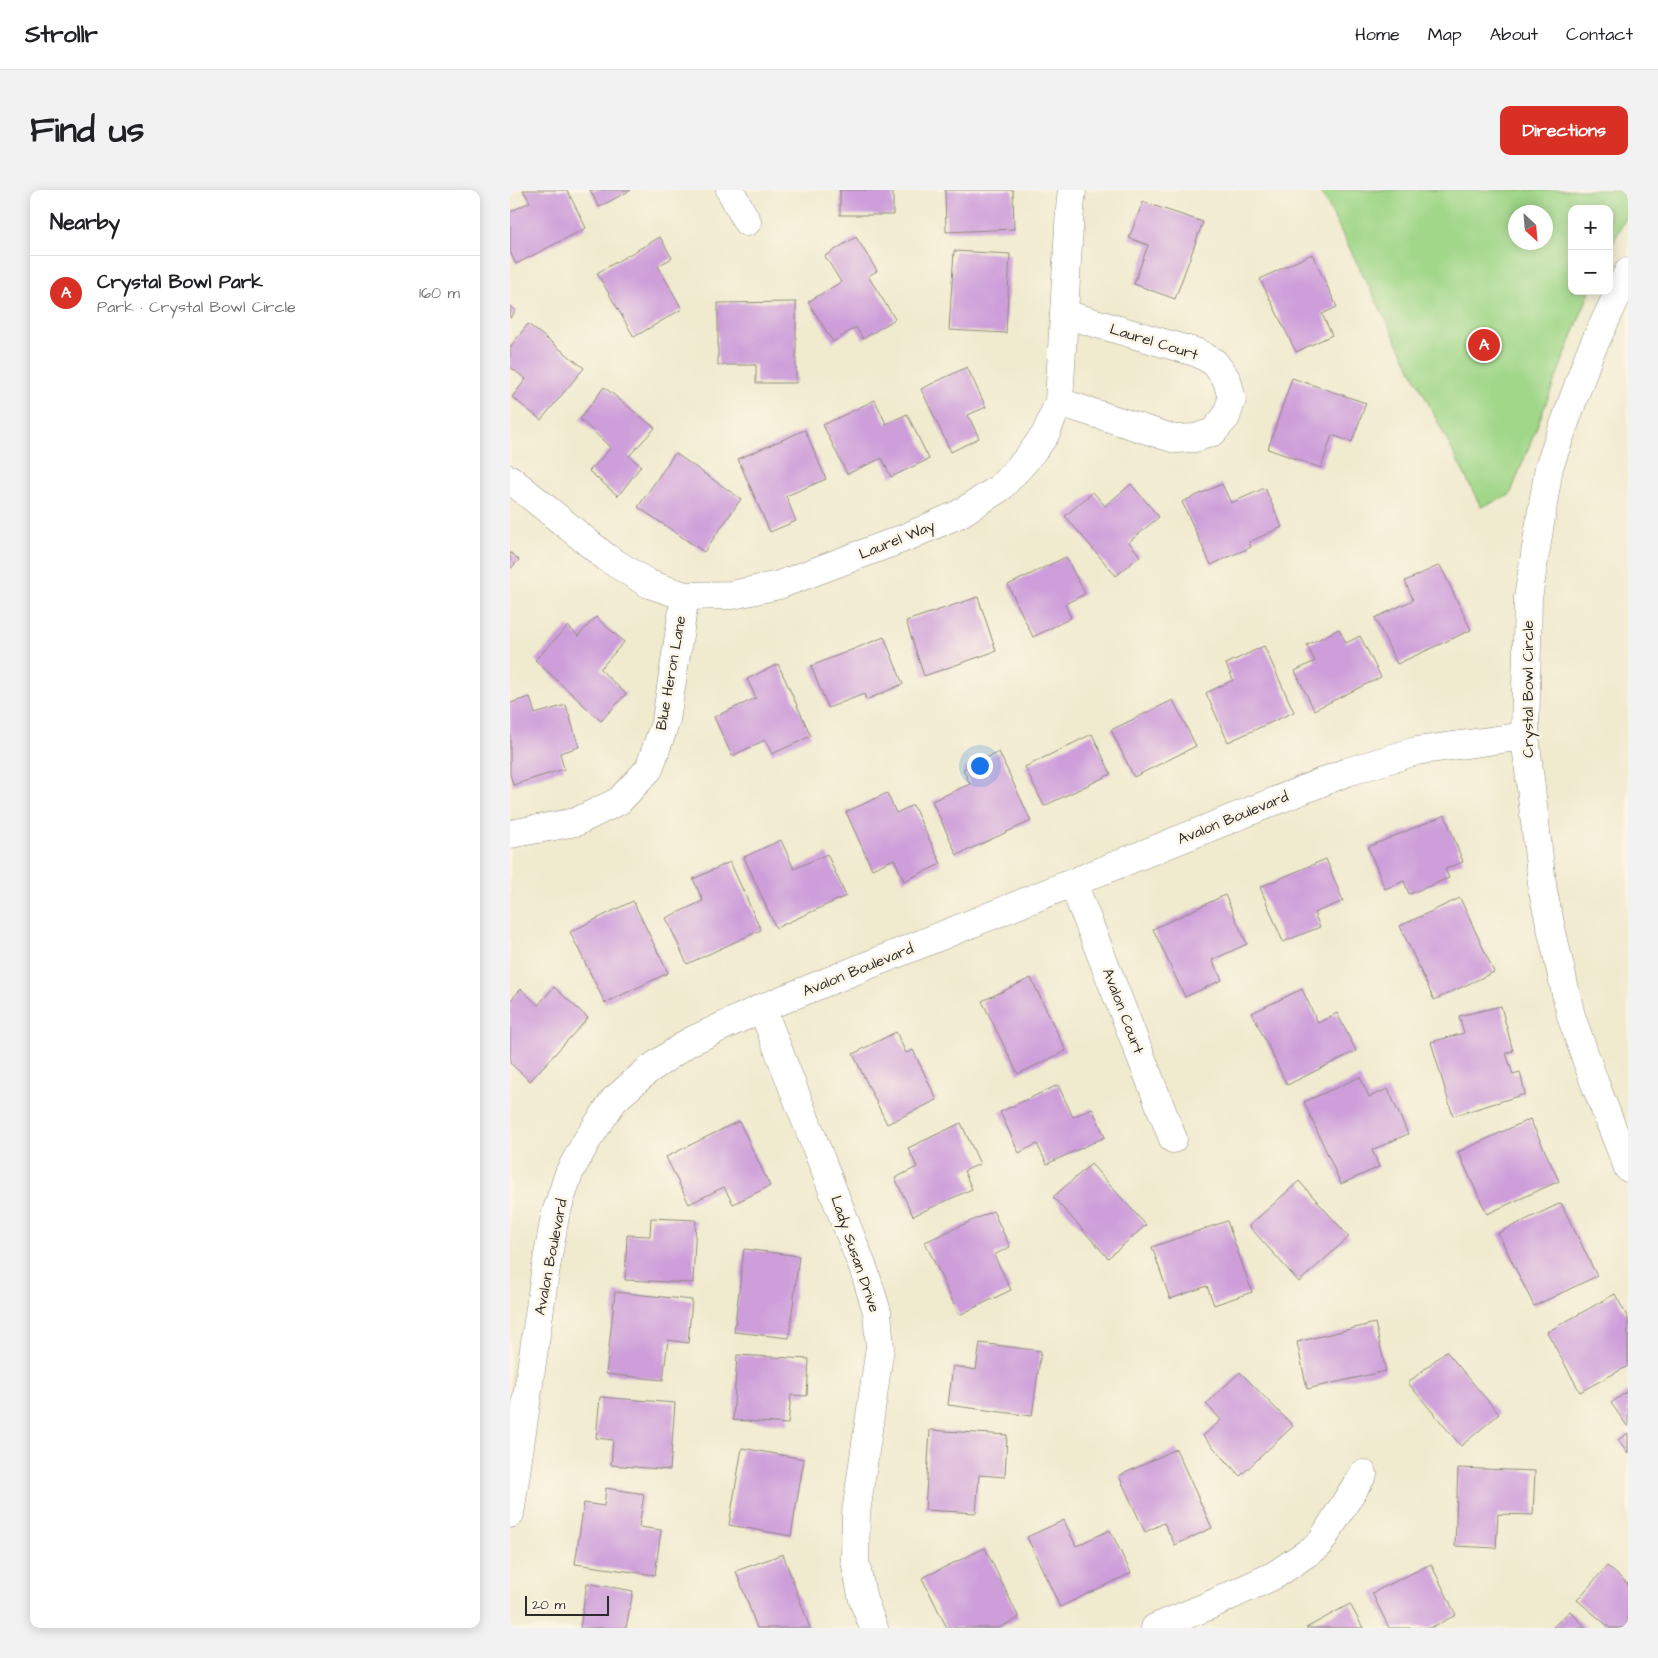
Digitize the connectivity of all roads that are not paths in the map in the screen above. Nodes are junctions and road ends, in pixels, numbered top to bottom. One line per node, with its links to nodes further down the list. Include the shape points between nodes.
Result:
1 (730, 190): 3 (street)
2 (1072, 190): 5 (street, Laurel Way)
3 (747, 222)
4 (1628, 272): 9 (street, Crystal Bowl Circle, via 1589,354 1549,467 1528,598)
5 (1064, 314): 6 (street, Laurel Way); 6 (street, Laurel Court, via 1198,353 1215,364 1227,380 1232,400 1226,417 1213,432 1196,438 1175,439)
6 (1059, 402): 8 (street, Laurel Way, via 1045,435 1025,461 1000,488 959,514 779,585 732,595)
7 (510, 479): 8 (street, Laurel Way, via 606,558 649,584)
8 (685, 596): 10 (street, Blue Heron Lane, via 666,720 649,769 619,801 576,822)
9 (1525, 736): 11 (street, Avalon Boulevard, via 1416,751 1347,772); 14 (street, Crystal Bowl Circle, via 1543,892 1571,1016)
10 (510, 834)
11 (1073, 883): 12 (street, Avalon Boulevard); 13 (street, Avalon Court)
12 (762, 1008): 16 (street, Avalon Boulevard, via 689,1042 614,1100 569,1173 555,1216); 17 (street, Lady Susan Drive, via 865,1273 877,1312 880,1347 856,1513 855,1561 863,1600)
13 (1173, 1139)
14 (1628, 1168)
15 (1363, 1474): 18 (street, via 1319,1545 1275,1575)
16 (510, 1514)
17 (874, 1628)
18 (1155, 1628)

